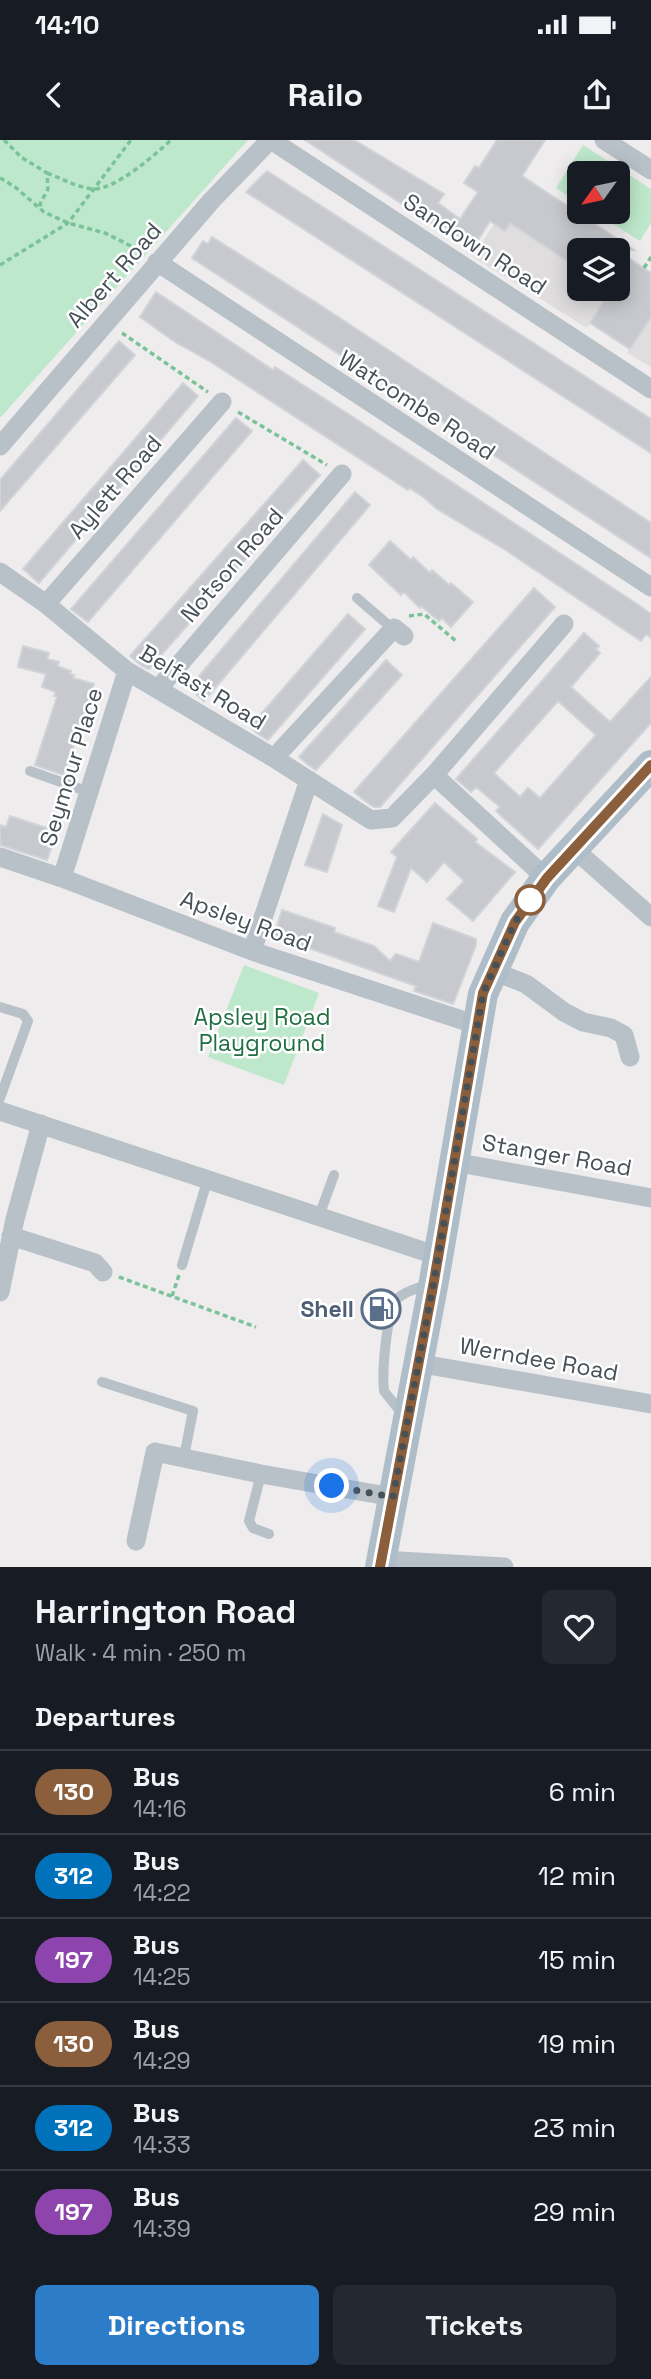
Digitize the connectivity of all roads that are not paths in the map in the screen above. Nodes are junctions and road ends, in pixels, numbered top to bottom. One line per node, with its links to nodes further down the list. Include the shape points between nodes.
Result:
1 (271, 140): 4 (street, Albert Road); 5 (street, Sandown Road)
2 (604, 140): 3 (street)
3 (651, 170)
4 (158, 262): 7 (street, Albert Road); 10 (street, Watcombe Road)
5 (649, 383)
6 (222, 402): 12 (street, Aylett Road)
7 (0, 446)
8 (342, 474): 16 (street, Notson Road)
9 (0, 572): 12 (street, Belfast Road)
10 (651, 587)
11 (358, 598): 14 (lane)
12 (46, 604): 15 (street, Belfast Road)
13 (565, 624): 20 (street)
14 (397, 631): 17 (street)
15 (127, 671): 16 (street, Belfast Road); 22 (street, Seymour Place)
16 (159, 688): 17 (street, Belfast Road)
17 (274, 758): 21 (street, Belfast Road)
18 (651, 765): 23 (main road)
19 (30, 771): 22 (lane)
20 (434, 775): 21 (street, Belfast Road, via 392,818 371,820); 26 (street)
21 (309, 780): 28 (street)
22 (89, 792): 25 (street, Seymour Place)
23 (574, 849): 26 (main road); 27 (street)
24 (0, 857): 25 (street, Apsley Road)
25 (62, 878): 28 (street, Apsley Road)
26 (547, 878): 29 (main road, via 515,922)
27 (651, 917)
28 (252, 951): 31 (street, Apsley Road)
29 (493, 971): 31 (main road); 32 (street, via 526,985 583,1022 624,1035)
30 (0, 1007): 33 (lane, via 23,1014 27,1021)
31 (477, 1024): 36 (main road)
32 (630, 1056)
33 (0, 1098)
34 (0, 1111): 35 (street)
35 (41, 1124): 38 (street); 41 (street)
36 (454, 1162): 39 (street, Stanger Road); 43 (main road)
37 (334, 1175): 40 (lane)
38 (208, 1178): 40 (street); 42 (lane)
39 (651, 1198)
40 (319, 1216): 43 (street)
41 (11, 1236): 44 (street, via 95,1263); 45 (street)
42 (182, 1265)
43 (436, 1269): 46 (main road); 49 (lane, via 401,1295 388,1325 384,1391)
44 (103, 1272)
45 (0, 1292)
46 (418, 1363): 48 (street, Werndee Road); 49 (main road)
47 (102, 1382): 50 (lane, via 193,1411)
48 (651, 1404)
49 (408, 1420): 52 (main road)
50 (184, 1457): 51 (street); 54 (street, via 155,1451)
51 (261, 1474): 52 (street); 53 (lane, via 249,1521 253,1528)
52 (393, 1497): 55 (main road)
53 (269, 1534)
54 (136, 1541)
55 (381, 1563): 56 (street)
56 (504, 1567)

